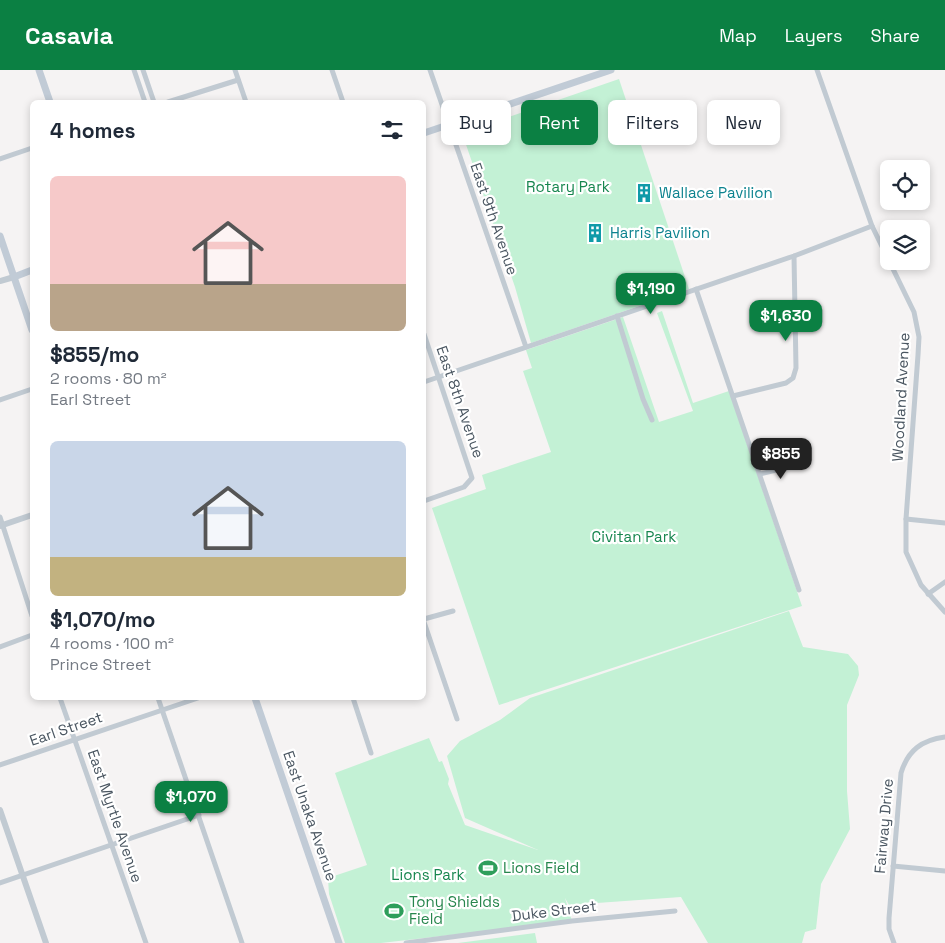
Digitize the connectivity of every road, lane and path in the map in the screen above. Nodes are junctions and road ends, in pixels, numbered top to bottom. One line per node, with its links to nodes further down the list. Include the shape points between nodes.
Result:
1 (39, 70): 10 (main road)
2 (134, 70): 11 (street)
3 (143, 70): 12 (street)
4 (235, 70): 9 (street)
5 (332, 70): 15 (street)
6 (430, 70): 16 (street, East 9th Avenue)
7 (612, 70): 17 (main road)
8 (817, 70): 23 (street, Woodland Avenue)
9 (238, 80): 13 (street); 14 (street)
10 (49, 100)
11 (143, 100)
12 (153, 100)
13 (174, 100)
14 (245, 100)
15 (342, 100)
16 (441, 103)
17 (511, 103)
18 (441, 127): 19 (main road)
19 (426, 132)
20 (455, 145): 33 (street, East 9th Avenue)
21 (30, 149): 22 (street)
22 (0, 159)
23 (872, 226): 25 (street); 45 (street, Woodland Avenue, via 914,312 918,337)
24 (0, 236): 27 (main road)
25 (794, 256): 29 (street); 37 (street, via 796,368 793,378)
26 (30, 271): 27 (main road)
27 (14, 276): 28 (street); 31 (main road)
28 (0, 281)
29 (696, 288): 30 (street); 37 (street)
30 (617, 316): 33 (street); 39 (street)
31 (30, 324)
32 (426, 340): 34 (street, East 8th Avenue)
33 (526, 347): 34 (street)
34 (439, 377): 35 (street); 42 (street, East 8th Avenue, via 472,478 464,487)
35 (426, 381)
36 (30, 390): 38 (street)
37 (733, 396): 41 (street)
38 (0, 400)
39 (652, 420)
40 (798, 466): 41 (street)
41 (760, 474): 49 (street)
42 (426, 500)
43 (30, 516): 47 (street)
44 (0, 517): 47 (street)
45 (906, 518): 46 (street); 50 (street, Woodland Avenue, via 906,552)
46 (945, 523)
47 (1, 526): 51 (street)
48 (945, 582): 50 (street)
49 (799, 590)
50 (928, 594): 53 (street, Woodland Avenue)
51 (30, 610)
52 (452, 611): 54 (street)
53 (945, 612)
54 (426, 620)
55 (426, 627): 64 (street)
56 (30, 636): 57 (street)
57 (0, 647)
58 (61, 700): 66 (street, East Myrtle Avenue)
59 (159, 700): 63 (street)
60 (191, 700): 63 (street, Earl Street)
61 (256, 700): 80 (main road, East Unaka Avenue)
62 (353, 700): 67 (street)
63 (162, 709): 66 (street, Earl Street); 70 (street)
64 (457, 719)
65 (945, 737): 72 (street, Fairway Drive, via 930,739 916,747 904,763)
66 (75, 739): 68 (street, Earl Street); 71 (street, East Myrtle Avenue)
67 (371, 753)
68 (0, 765)
69 (0, 810): 74 (street)
70 (199, 815): 71 (street); 79 (street)
71 (112, 844): 74 (street); 78 (street, East Myrtle Avenue)
72 (893, 866): 73 (street); 82 (street, Fairway Drive, via 889,929)
73 (945, 871)
74 (22, 875): 75 (street); 77 (street)
75 (0, 882)
76 (675, 911): 81 (street, Duke Street)
77 (46, 943)
78 (146, 943)
79 (242, 943)
80 (339, 943)
81 (406, 943)
82 (894, 943)

